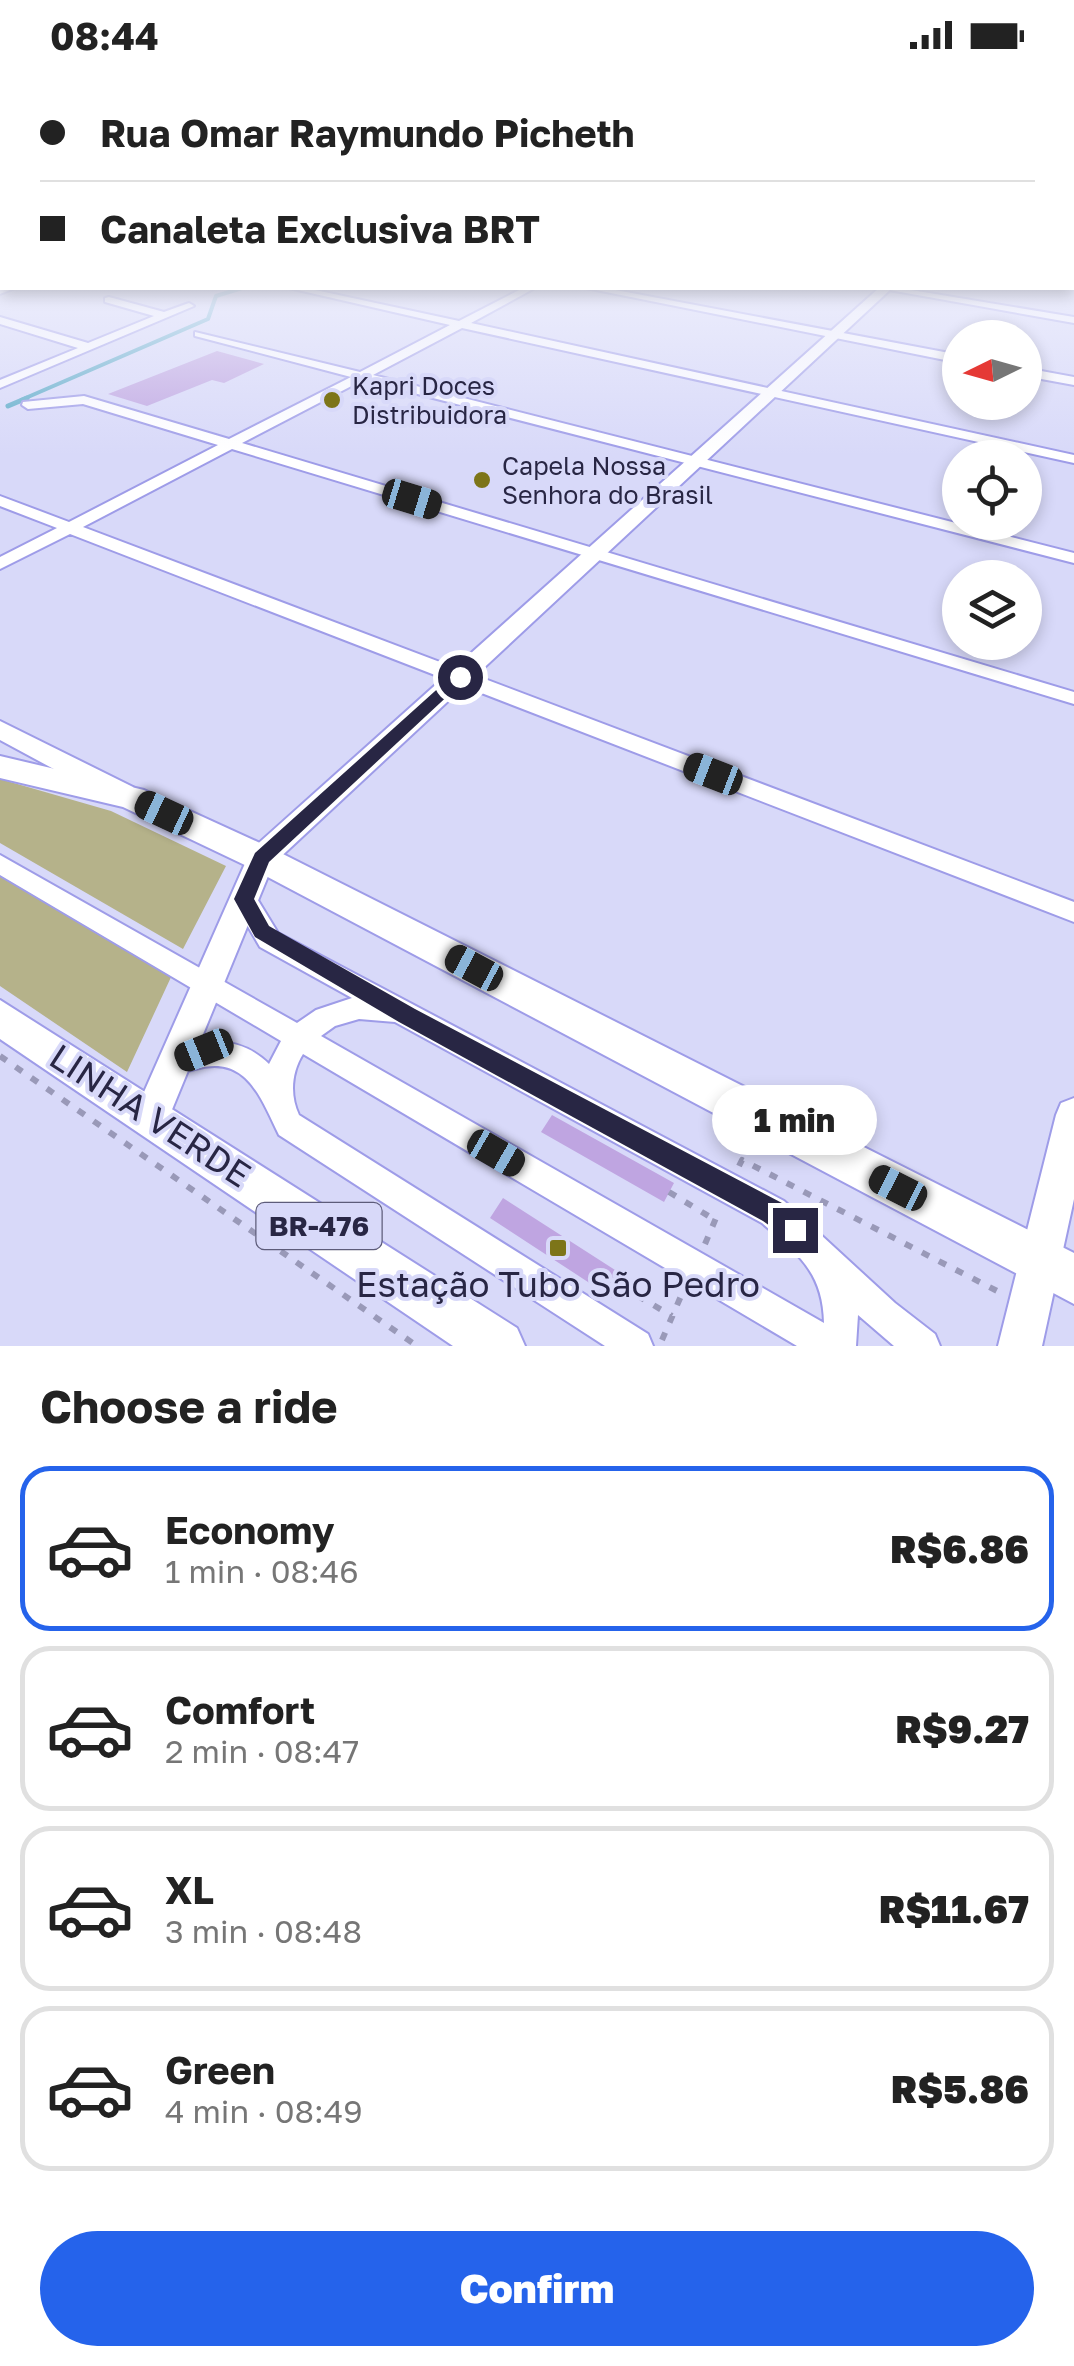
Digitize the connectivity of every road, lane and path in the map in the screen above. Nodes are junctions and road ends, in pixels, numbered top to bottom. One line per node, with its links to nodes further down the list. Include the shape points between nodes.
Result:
1 (54, 337): 8 (street)
2 (114, 337): 8 (street)
3 (209, 337): 11 (street)
4 (436, 337): 11 (street)
5 (518, 337): 14 (street)
6 (833, 337): 14 (main road)
7 (843, 337): 9 (street)
8 (88, 347): 13 (street)
9 (942, 356)
10 (1042, 375): 12 (street)
11 (361, 376): 16 (street); 18 (street)
12 (1074, 381)
13 (0, 384)
14 (772, 392): 17 (street); 18 (main road)
15 (28, 405): 16 (street, via 84,400)
16 (230, 444): 20 (street); 21 (street)
17 (1074, 458)
18 (696, 462): 21 (main road); 22 (street)
19 (0, 501): 20 (street)
20 (69, 528): 23 (street); 24 (street)
21 (595, 554): 24 (main road); 25 (street)
22 (1074, 558)
23 (0, 564)
24 (460, 677): 29 (main road); 32 (street)
25 (1074, 698)
26 (0, 729): 28 (main road)
27 (0, 766): 28 (highway)
28 (132, 798): 29 (highway)
29 (262, 858): 31 (main road); 45 (highway)
30 (0, 864): 33 (street)
31 (244, 899): 33 (main road); 34 (street, via 270,940)
32 (1074, 912)
33 (206, 987): 36 (street); 38 (main road)
34 (407, 1016): 36 (street, via 362,1007 328,1018); 44 (street, via 772,1212)
35 (0, 1017): 41 (highway, LINHA VERDE / BR-476)
36 (298, 1039): 39 (street, via 281,1070); 51 (street)
37 (0, 1056): 49 (path)
38 (174, 1063): 39 (street, via 204,1050 236,1054 261,1071); 41 (main road)
39 (279, 1104): 50 (street, via 288,1125)
40 (1074, 1115): 45 (main road)
41 (150, 1117): 48 (highway, LINHA VERDE / BR-476)
42 (670, 1192): 43 (path)
43 (715, 1220)
44 (818, 1249): 52 (street, via 835,1280 843,1316); 53 (street, via 892,1326)
45 (1057, 1271): 54 (main road)
46 (621, 1286): 47 (path)
47 (672, 1316)
48 (488, 1343)
49 (417, 1346)
50 (636, 1346)
51 (830, 1346)
52 (839, 1346)
53 (923, 1346)
54 (1019, 1346)

